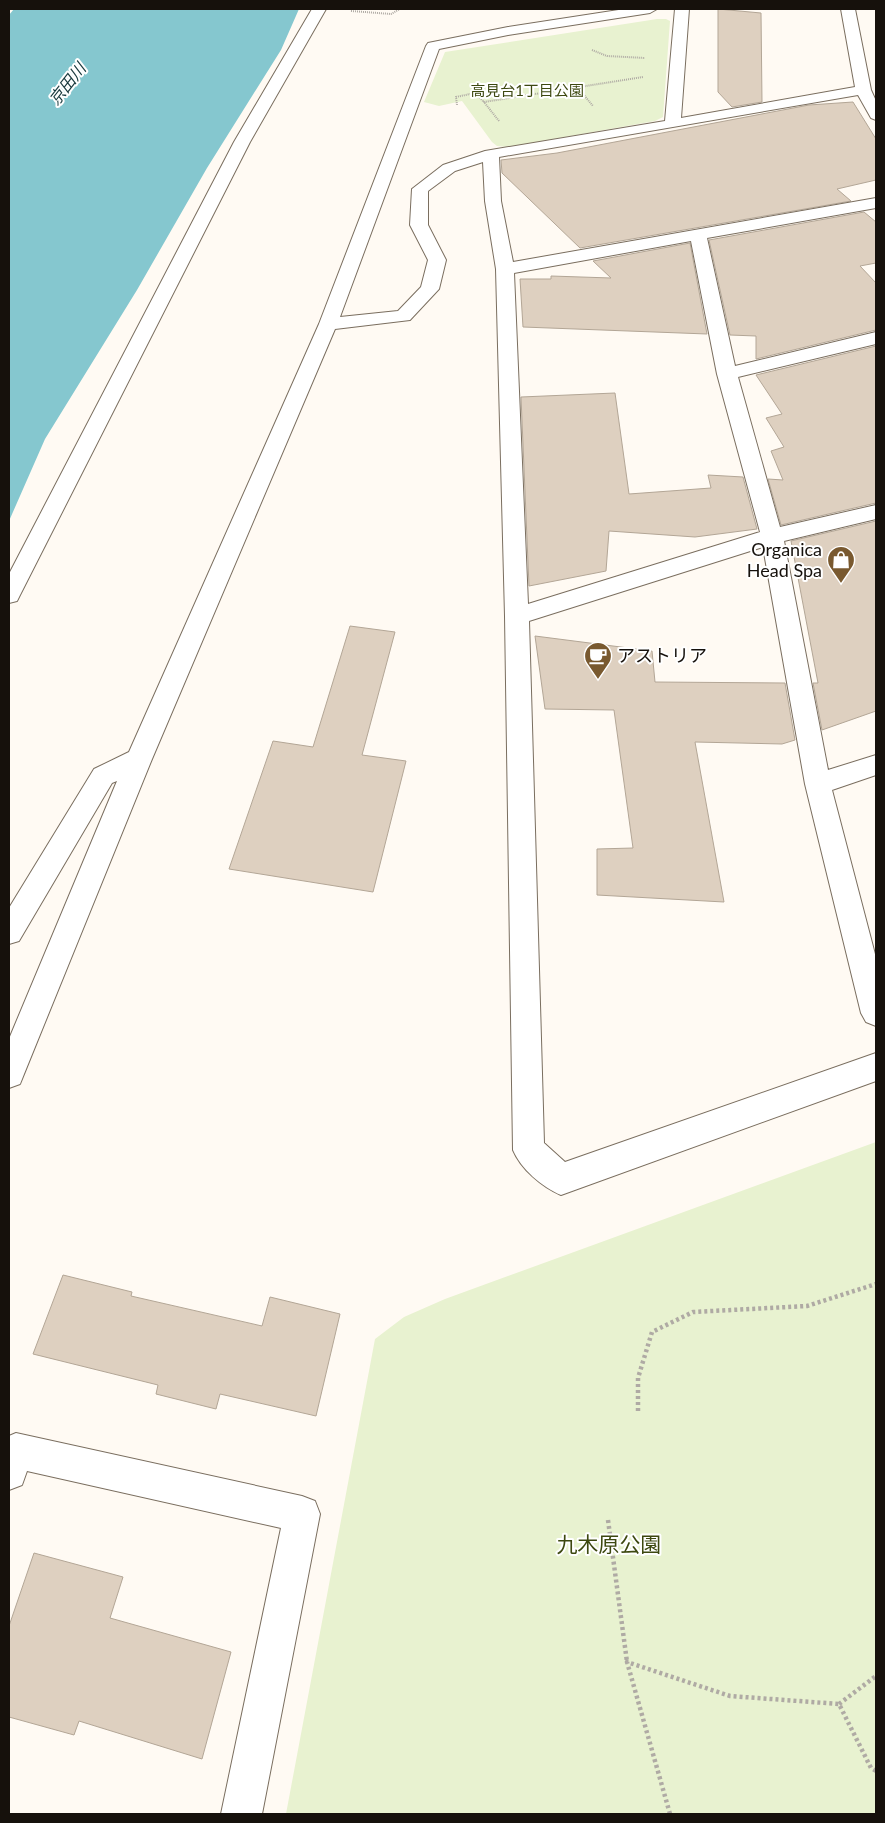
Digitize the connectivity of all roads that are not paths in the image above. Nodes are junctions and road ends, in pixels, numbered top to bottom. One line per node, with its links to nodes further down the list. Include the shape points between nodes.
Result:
1 (319, 9): 19 (street, via 242,142)
2 (650, 9): 6 (street)
3 (682, 9): 9 (street)
4 (848, 9): 7 (street)
5 (512, 16): 6 (street)
6 (508, 31): 14 (street, via 432,46)
7 (863, 90): 8 (street); 9 (street)
8 (876, 115)
9 (673, 124): 10 (street)
10 (492, 154): 13 (street, via 493,202); 14 (street, via 449,168 420,189 420,225 437,260 430,289 402,316)
11 (876, 202): 12 (street)
12 (698, 235): 13 (street); 16 (street)
13 (505, 269): 20 (street)
14 (328, 324): 21 (street)
15 (876, 338): 16 (street)
16 (727, 374): 18 (street)
17 (876, 512): 18 (street)
18 (772, 536): 20 (street); 23 (street)
19 (9, 596)
20 (517, 616): 26 (street, via 529,1150 561,1179)
21 (139, 759): 24 (street, via 103,776); 27 (street)
22 (876, 765): 23 (street)
23 (818, 784): 25 (street)
24 (9, 932)
25 (876, 1013)
26 (876, 1067)
27 (9, 1074)
28 (9, 1472): 29 (street, via 16,1451 302,1514)
29 (242, 1814)

